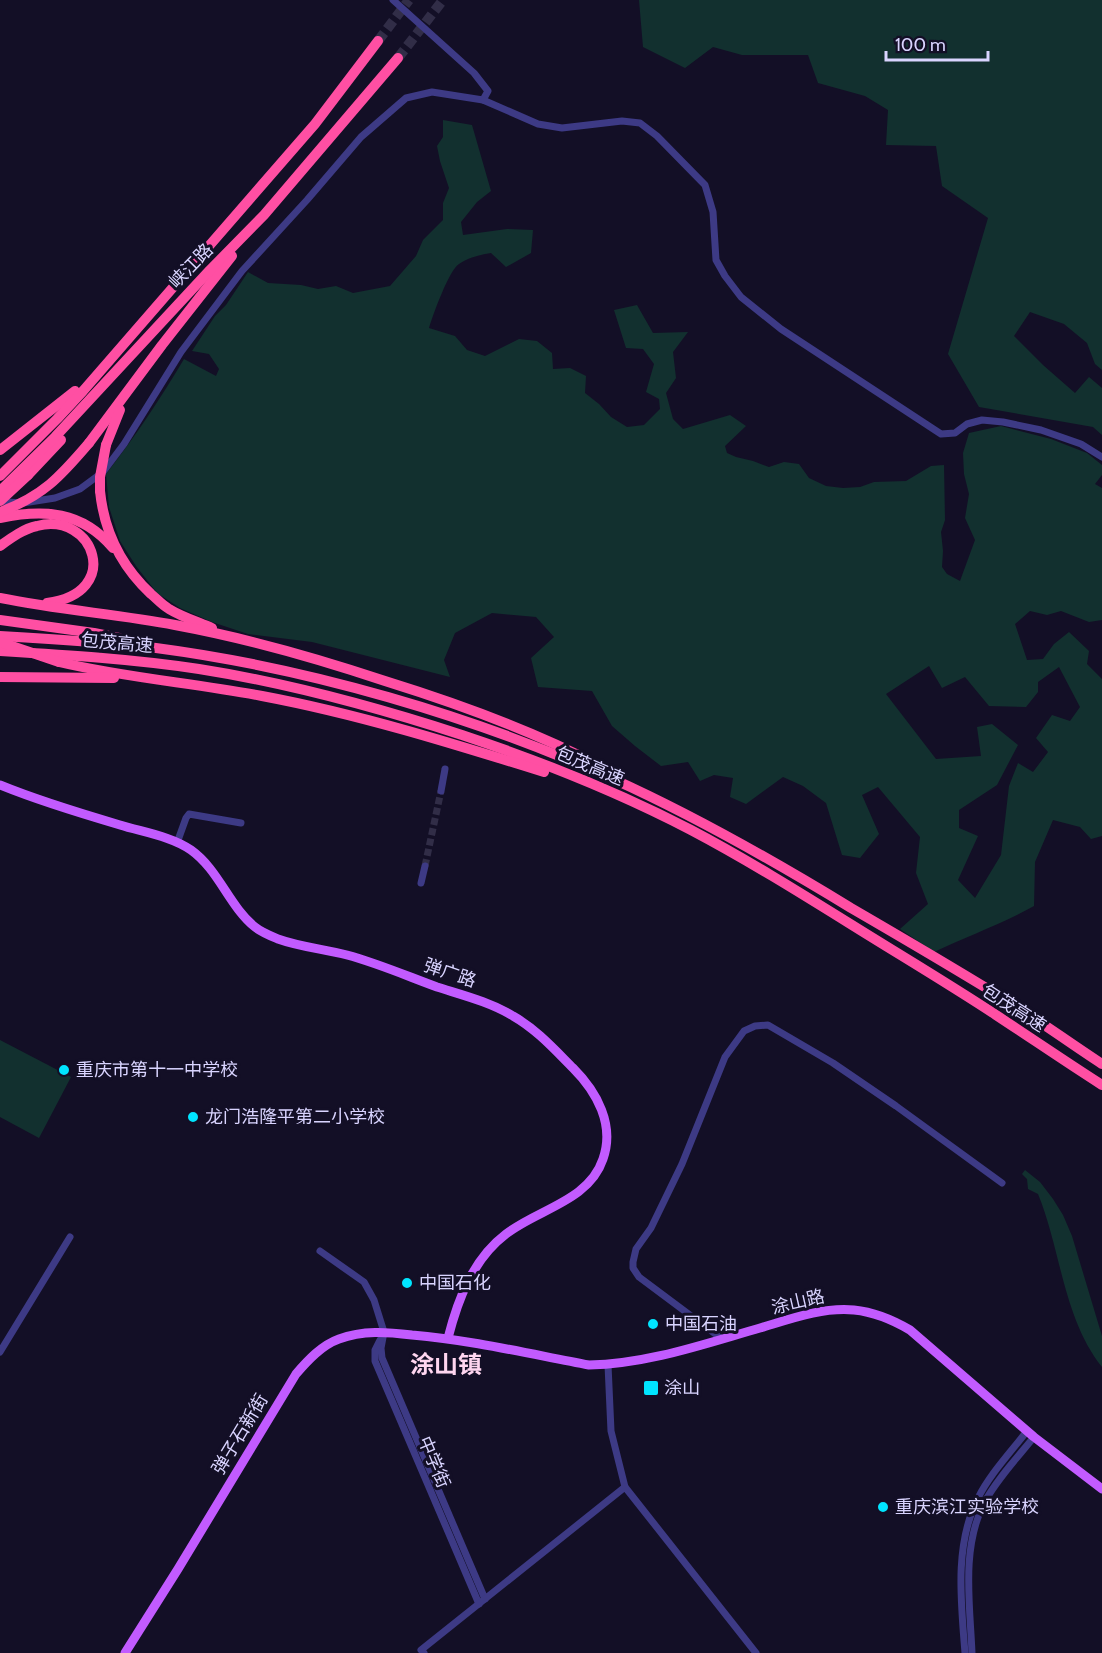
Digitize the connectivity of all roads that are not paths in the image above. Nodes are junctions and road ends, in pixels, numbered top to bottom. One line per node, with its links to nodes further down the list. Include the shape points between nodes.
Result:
1 (393, 0): 4 (street, via 474,73 488,91)
2 (378, 41): 6 (highway, 峡江路, via 315,124)
3 (398, 58): 5 (highway, 峡江路)
4 (483, 100): 9 (street, via 538,124 562,128 622,121 640,123 705,185 713,212 716,260 741,297 781,329 941,434 955,433 982,420 1003,422 1081,444); 13 (street, via 432,92 406,98 361,137 242,271 181,352 103,472 81,489 55,498 23,503)
5 (264, 215): 7 (highway); 10 (highway, 峡江路, via 86,404 60,441)
6 (128, 339): 8 (highway, via 70,395); 10 (highway, 峡江路, via 57,419)
7 (138, 379): 14 (highway, bridge, via 56,480 39,494); 17 (highway, bridge, via 106,445 100,477 101,505)
8 (0, 450)
9 (1102, 457)
10 (22, 468): 11 (highway, 峡江路); 12 (highway, 峡江路); 13 (highway, bridge)
11 (0, 476)
12 (0, 491)
13 (0, 501)
14 (0, 512)
15 (0, 518): 17 (highway, via 44,513 76,519 99,534)
16 (0, 546): 19 (highway, via 26,529 52,524 76,532 92,553 92,576 78,593 56,602)
17 (121, 557): 22 (highway, via 141,584 168,609)
18 (0, 598): 19 (highway)
19 (31, 604): 22 (highway)
20 (0, 620): 24 (highway, via 94,633)
21 (0, 636): 24 (highway, 包茂高速)
22 (241, 638): 32 (highway, via 401,686 519,728)
23 (0, 642): 27 (highway, bridge, via 80,667)
24 (157, 648): 32 (highway, 包茂高速, via 279,670 368,692 543,749)
25 (0, 651): 31 (highway, 包茂高速, via 157,663 303,690 437,727)
26 (0, 677): 27 (highway)
27 (180, 682): 31 (highway, via 389,726)
28 (446, 769): 30 (street)
29 (0, 785): 34 (main road, 弹广路)
30 (441, 791)
31 (608, 791): 38 (highway, 包茂高速, via 691,830 778,879)
32 (655, 798): 37 (highway, 包茂高速, via 785,868 1004,999)
33 (241, 823): 34 (street, via 189,814)
34 (177, 843): 43 (main road, 弹广路, via 209,866 256,928 279,939 347,955 511,1014 537,1032 585,1080 601,1106 608,1132 603,1158 593,1179 576,1195 505,1234 481,1259 455,1310)
35 (425, 866): 36 (street)
36 (421, 883)
37 (1102, 1064)
38 (1102, 1085)
39 (1002, 1183): 44 (street, via 833,1063 768,1025 744,1031 725,1057 682,1164 651,1228 636,1249 633,1262 639,1277)
40 (70, 1237): 45 (street)
41 (320, 1251): 42 (street, via 364,1282)
42 (384, 1332): 43 (main road, 弹子石新街); 50 (street, 中学街, via 375,1350 375,1361); 51 (main road, 弹子石新街, via 359,1333 336,1340 296,1374)
43 (448, 1338): 46 (main road, 涂山路, via 589,1365)
44 (722, 1339): 46 (main road, 涂山路); 47 (main road, 涂山路, via 810,1313 855,1310 892,1320 910,1330)
45 (0, 1352)
46 (608, 1365): 48 (street, via 611,1431)
47 (1030, 1434): 49 (main road, 涂山路); 54 (street, via 985,1485 970,1517 960,1594); 55 (street, via 992,1490 978,1519 969,1575)
48 (625, 1487): 50 (street); 53 (street)
49 (1102, 1489)
50 (482, 1601): 52 (street, via 421,1650)
51 (125, 1653)
52 (424, 1653)
53 (756, 1653)
54 (965, 1653)
55 (972, 1653)

